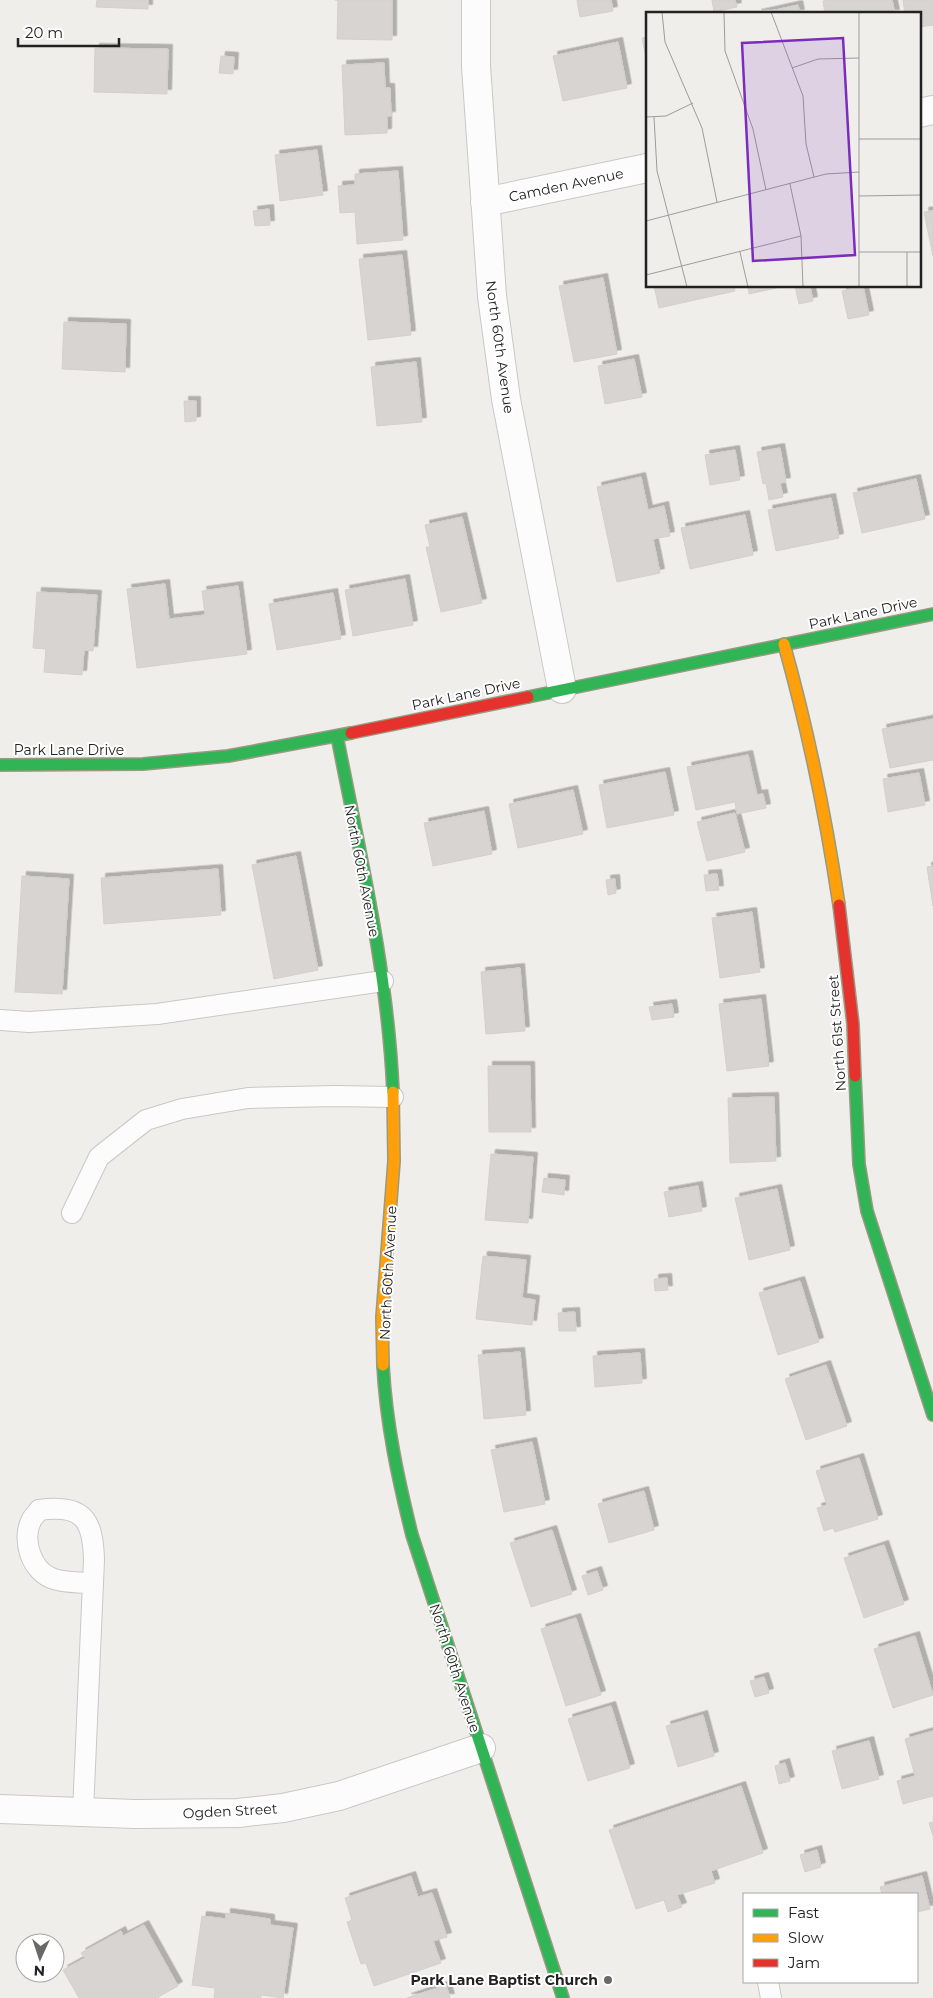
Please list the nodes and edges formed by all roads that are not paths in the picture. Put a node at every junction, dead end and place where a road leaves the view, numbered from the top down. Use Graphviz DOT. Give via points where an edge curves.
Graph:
graph roads {
  1 [pos="476,0"];
  2 [pos="933,110"];
  3 [pos="920,113"];
  4 [pos="646,168"];
  5 [pos="485,202"];
  6 [pos="933,614"];
  7 [pos="784,644"];
  8 [pos="562,689"];
  9 [pos="337,736"];
  10 [pos="0,765"];
  11 [pos="383,980"];
  12 [pos="0,1020"];
  13 [pos="393,1097"];
  14 [pos="72,1213"];
  15 [pos="933,1415"];
  16 [pos="93,1584"];
  17 [pos="481,1748"];
  18 [pos="0,1809"];
  19 [pos="82,1812"];
  20 [pos="768,1983"];
  21 [pos="563,1998"];
  22 [pos="771,1998"];
  1 -- 5 [label="street, North 60th Avenue" via="476,66"];
  2 -- 3 [label="street"];
  4 -- 5 [label="street, Camden Avenue"];
  5 -- 8 [label="street, North 60th Avenue" via="492,296 506,400"];
  6 -- 7 [label="street, Park Lane Drive"];
  7 -- 8 [label="street, Park Lane Drive"];
  7 -- 15 [label="street, North 61st Street" via="817,780 839,903 853,1024 859,1164 867,1211"];
  8 -- 9 [label="street, Park Lane Drive"];
  9 -- 10 [label="street, Park Lane Drive" via="228,756 142,764"];
  9 -- 11 [label="street, North 60th Avenue"];
  11 -- 12 [label="lane" via="157,1014 29,1022"];
  11 -- 13 [label="street, North 60th Avenue"];
  13 -- 14 [label="lane" via="248,1098 182,1109 146,1120 99,1157"];
  13 -- 17 [label="street, North 60th Avenue" via="392,1194 382,1323 388,1422 412,1535"];
  16 -- 19 [label="lane"];
  17 -- 19 [label="street, Ogden Street" via="339,1796 284,1808 238,1813"];
  17 -- 21 [label="street, North 60th Avenue"];
  18 -- 19 [label="street, Ogden Street"];
  20 -- 22 [label="lane"];
}
